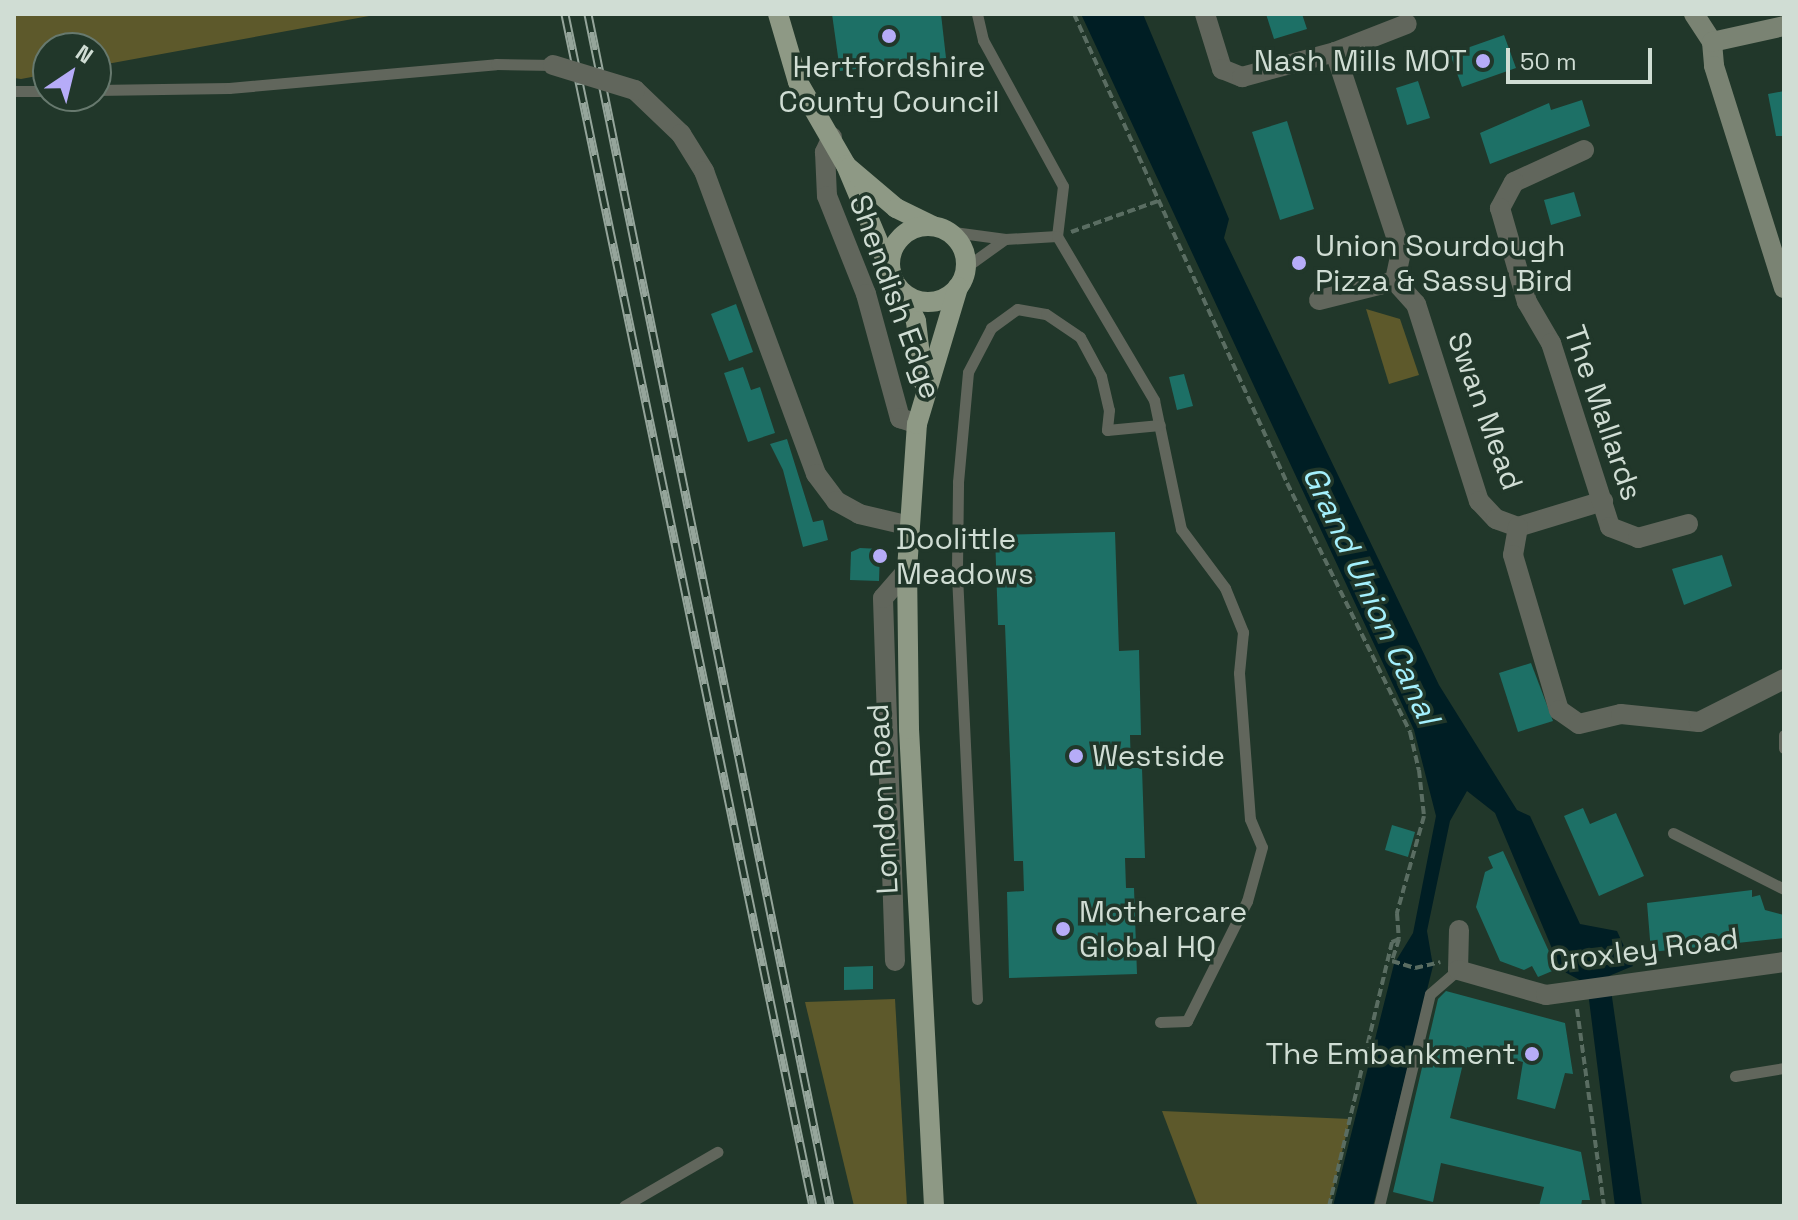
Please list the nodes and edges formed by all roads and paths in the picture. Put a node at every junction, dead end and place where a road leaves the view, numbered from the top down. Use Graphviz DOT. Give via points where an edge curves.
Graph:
graph roads {
  1 [pos="778,14"];
  2 [pos="977,14"];
  3 [pos="1074,14"];
  4 [pos="1205,14"];
  5 [pos="1694,14"];
  6 [pos="1407,24"];
  7 [pos="1784,26"];
  8 [pos="1712,42"];
  9 [pos="1335,52"];
  10 [pos="553,65"];
  11 [pos="112,90"];
  12 [pos="832,137"];
  13 [pos="1584,150"];
  14 [pos="846,165"];
  15 [pos="1158,201"];
  16 [pos="940,229"];
  17 [pos="1057,236"];
  18 [pos="1005,239"];
  19 [pos="966,267"];
  20 [pos="891,272"];
  21 [pos="1395,281"];
  22 [pos="958,287"];
  23 [pos="1784,288"];
  24 [pos="902,292"];
  25 [pos="1319,300"];
  26 [pos="924,389"];
  27 [pos="917,424"];
  28 [pos="1160,425"];
  29 [pos="1603,501"];
  30 [pos="1688,524"];
  31 [pos="910,526"];
  32 [pos="1518,527"];
  33 [pos="907,570"];
  34 [pos="1784,679"];
  35 [pos="1784,735"];
  36 [pos="1784,748"];
  37 [pos="1673,833"];
  38 [pos="1784,889"];
  39 [pos="1459,930"];
  40 [pos="1399,939"];
  41 [pos="895,961"];
  42 [pos="1784,962"];
  43 [pos="1452,965"];
  44 [pos="1577,991"];
  45 [pos="977,999"];
  46 [pos="1160,1022"];
  47 [pos="1784,1068"];
  48 [pos="1735,1076"];
  49 [pos="717,1152"];
  50 [pos="624,1206"];
  51 [pos="934,1206"];
  52 [pos="1329,1206"];
  53 [pos="1379,1206"];
  54 [pos="1604,1206"];
  1 -- 12 [label="main road" via="798,82"];
  2 -- 17 [label="lane" via="983,40 1063,186"];
  3 -- 15 [label="path"];
  4 -- 9 [label="street" via="1222,69 1242,77"];
  5 -- 8 [label="street"];
  6 -- 9 [label="street"];
  7 -- 8 [label="street"];
  8 -- 23 [label="street"];
  9 -- 21 [label="street" via="1401,252"];
  10 -- 11 [label="lane" via="496,64 229,88"];
  10 -- 31 [label="street, bridge" via="635,90 681,134 704,171 816,474 836,501 859,514"];
  12 -- 14 [label="main road"];
  12 -- 27 [label="street, Shendish Edge" via="825,152 827,196 866,294 900,418"];
  13 -- 29 [label="street, The Mallards" via="1514,182 1500,208 1527,302 1551,343"];
  14 -- 16 [label="main road" via="896,208"];
  14 -- 20 [label="main road"];
  15 -- 17 [label="path"];
  15 -- 40 [label="path" via="1287,483 1410,732 1424,816 1397,913"];
  16 -- 18 [label="lane"];
  16 -- 19 [label="main road" via="958,240"];
  16 -- 20 [label="main road" via="903,236 892,251"];
  17 -- 18 [label="lane"];
  17 -- 28 [label="lane" via="1154,400"];
  18 -- 19 [label="lane"];
  19 -- 22 [label="main road"];
  20 -- 24 [label="main road"];
  21 -- 25 [label="street"];
  21 -- 32 [label="street, Swan Mead" via="1416,304 1479,501 1496,519"];
  22 -- 24 [label="main road" via="929,302"];
  22 -- 26 [label="main road, London Road"];
  24 -- 26 [label="main road, London Road" via="916,321"];
  26 -- 27 [label="main road, London Road"];
  27 -- 31 [label="main road, London Road"];
  28 -- 45 [label="lane" via="1107,430 1109,410 1101,376 1080,337 1046,314 1017,309 991,328 968,372 957,568"];
  28 -- 46 [label="lane" via="1181,529 1225,588 1243,632 1239,673 1250,819 1262,847 1247,901 1187,1021"];
  29 -- 30 [label="street, The Mallards" via="1610,527 1638,538"];
  29 -- 32 [label="street"];
  31 -- 33 [label="main road, London Road"];
  32 -- 34 [label="street" via="1513,555 1559,710 1579,724 1621,714 1699,722"];
  33 -- 41 [label="street" via="883,598"];
  33 -- 51 [label="main road, London Road" via="909,729"];
  35 -- 36 [label="lane"];
  37 -- 38 [label="lane"];
  39 -- 43 [label="street"];
  40 -- 43 [label="path" via="1392,961 1415,968"];
  40 -- 52 [label="path" via="1392,942"];
  42 -- 44 [label="street, Croxley Road"];
  43 -- 44 [label="street, Croxley Road" via="1546,995"];
  43 -- 53 [label="lane" via="1430,994"];
  44 -- 54 [label="path"];
  47 -- 48 [label="lane"];
  49 -- 50 [label="lane"];
}
